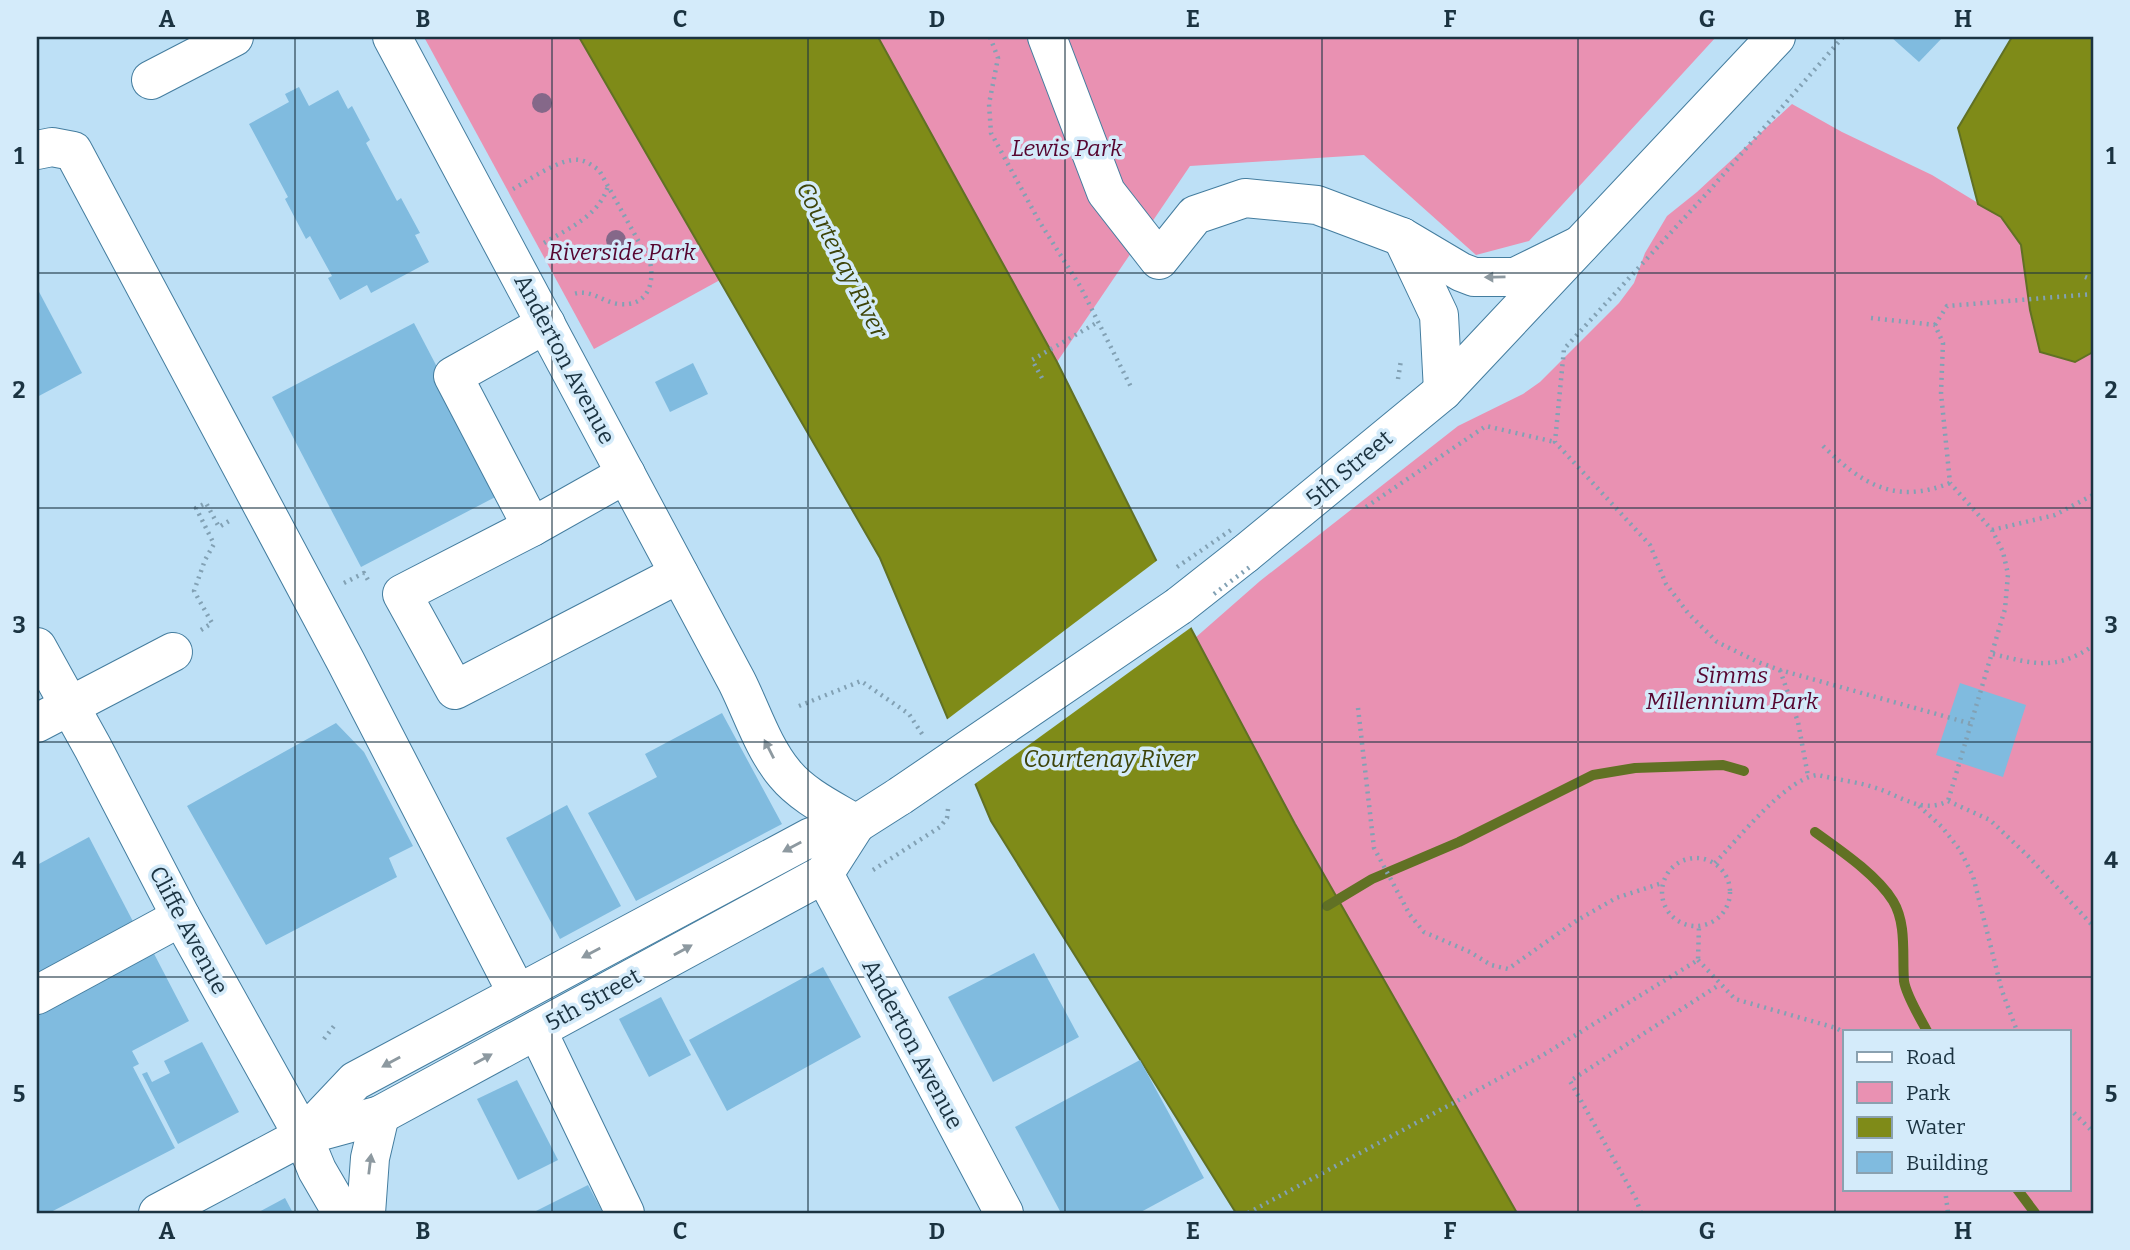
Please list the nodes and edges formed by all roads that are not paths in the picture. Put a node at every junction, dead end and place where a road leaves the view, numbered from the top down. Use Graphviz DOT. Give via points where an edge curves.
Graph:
graph roads {
  1 [pos="234,37"];
  2 [pos="392,37"];
  3 [pos="1047,37"];
  4 [pos="1776,37"];
  5 [pos="151,80"];
  6 [pos="37,150"];
  7 [pos="1402,237"];
  8 [pos="1581,245"];
  9 [pos="542,317"];
  10 [pos="1443,391"];
  11 [pos="626,474"];
  12 [pos="532,527"];
  13 [pos="679,574"];
  14 [pos="37,647"];
  15 [pos="173,652"];
  16 [pos="53,714"];
  17 [pos="856,824"];
  18 [pos="824,874"];
  19 [pos="181,917"];
  20 [pos="517,993"];
  21 [pos="37,995"];
  22 [pos="537,1030"];
  23 [pos="380,1115"];
  24 [pos="303,1136"];
  25 [pos="158,1213"];
  26 [pos="342,1213"];
  27 [pos="366,1213"];
  28 [pos="625,1213"];
  29 [pos="1004,1213"];
  1 -- 5 [label="main road"];
  2 -- 9 [label="main road, Anderton Avenue"];
  3 -- 7 [label="main road" via="1106,192 1159,260 1195,215 1245,198 1317,205"];
  4 -- 8 [label="main road, 5th Street"];
  6 -- 20 [label="main road" via="73,151"];
  8 -- 7 [label="main road, one-way" via="1515,277 1474,277"];
  7 -- 10 [label="main road" via="1439,315"];
  8 -- 10 [label="main road, 5th Street"];
  9 -- 11 [label="main road, Anderton Avenue"];
  9 -- 12 [label="main road" via="453,376"];
  10 -- 17 [label="main road, 5th Street, bridge" via="1250,563"];
  11 -- 12 [label="main road"];
  11 -- 13 [label="main road, Anderton Avenue"];
  12 -- 13 [label="main road" via="402,594 454,690"];
  17 -- 13 [label="main road, Anderton Avenue, one-way" via="786,776"];
  14 -- 16 [label="main road, Cliffe Avenue"];
  15 -- 16 [label="main road"];
  16 -- 19 [label="main road, Cliffe Avenue"];
  17 -- 18 [label="main road, 5th Street"];
  17 -- 20 [label="main road, 5th Street, one-way" via="811,837"];
  22 -- 18 [label="main road, 5th Street, one-way"];
  18 -- 29 [label="main road, Anderton Avenue"];
  19 -- 21 [label="main road"];
  19 -- 24 [label="main road, Cliffe Avenue"];
  20 -- 24 [label="main road, 5th Street, one-way" via="355,1081"];
  23 -- 22 [label="main road, 5th Street, one-way"];
  22 -- 28 [label="main road"];
  23 -- 24 [label="main road, 5th Street"];
  27 -- 23 [label="main road, one-way" via="370,1158"];
  24 -- 25 [label="main road, 5th Street"];
  24 -- 26 [label="main road, Cliffe Avenue"];
}
